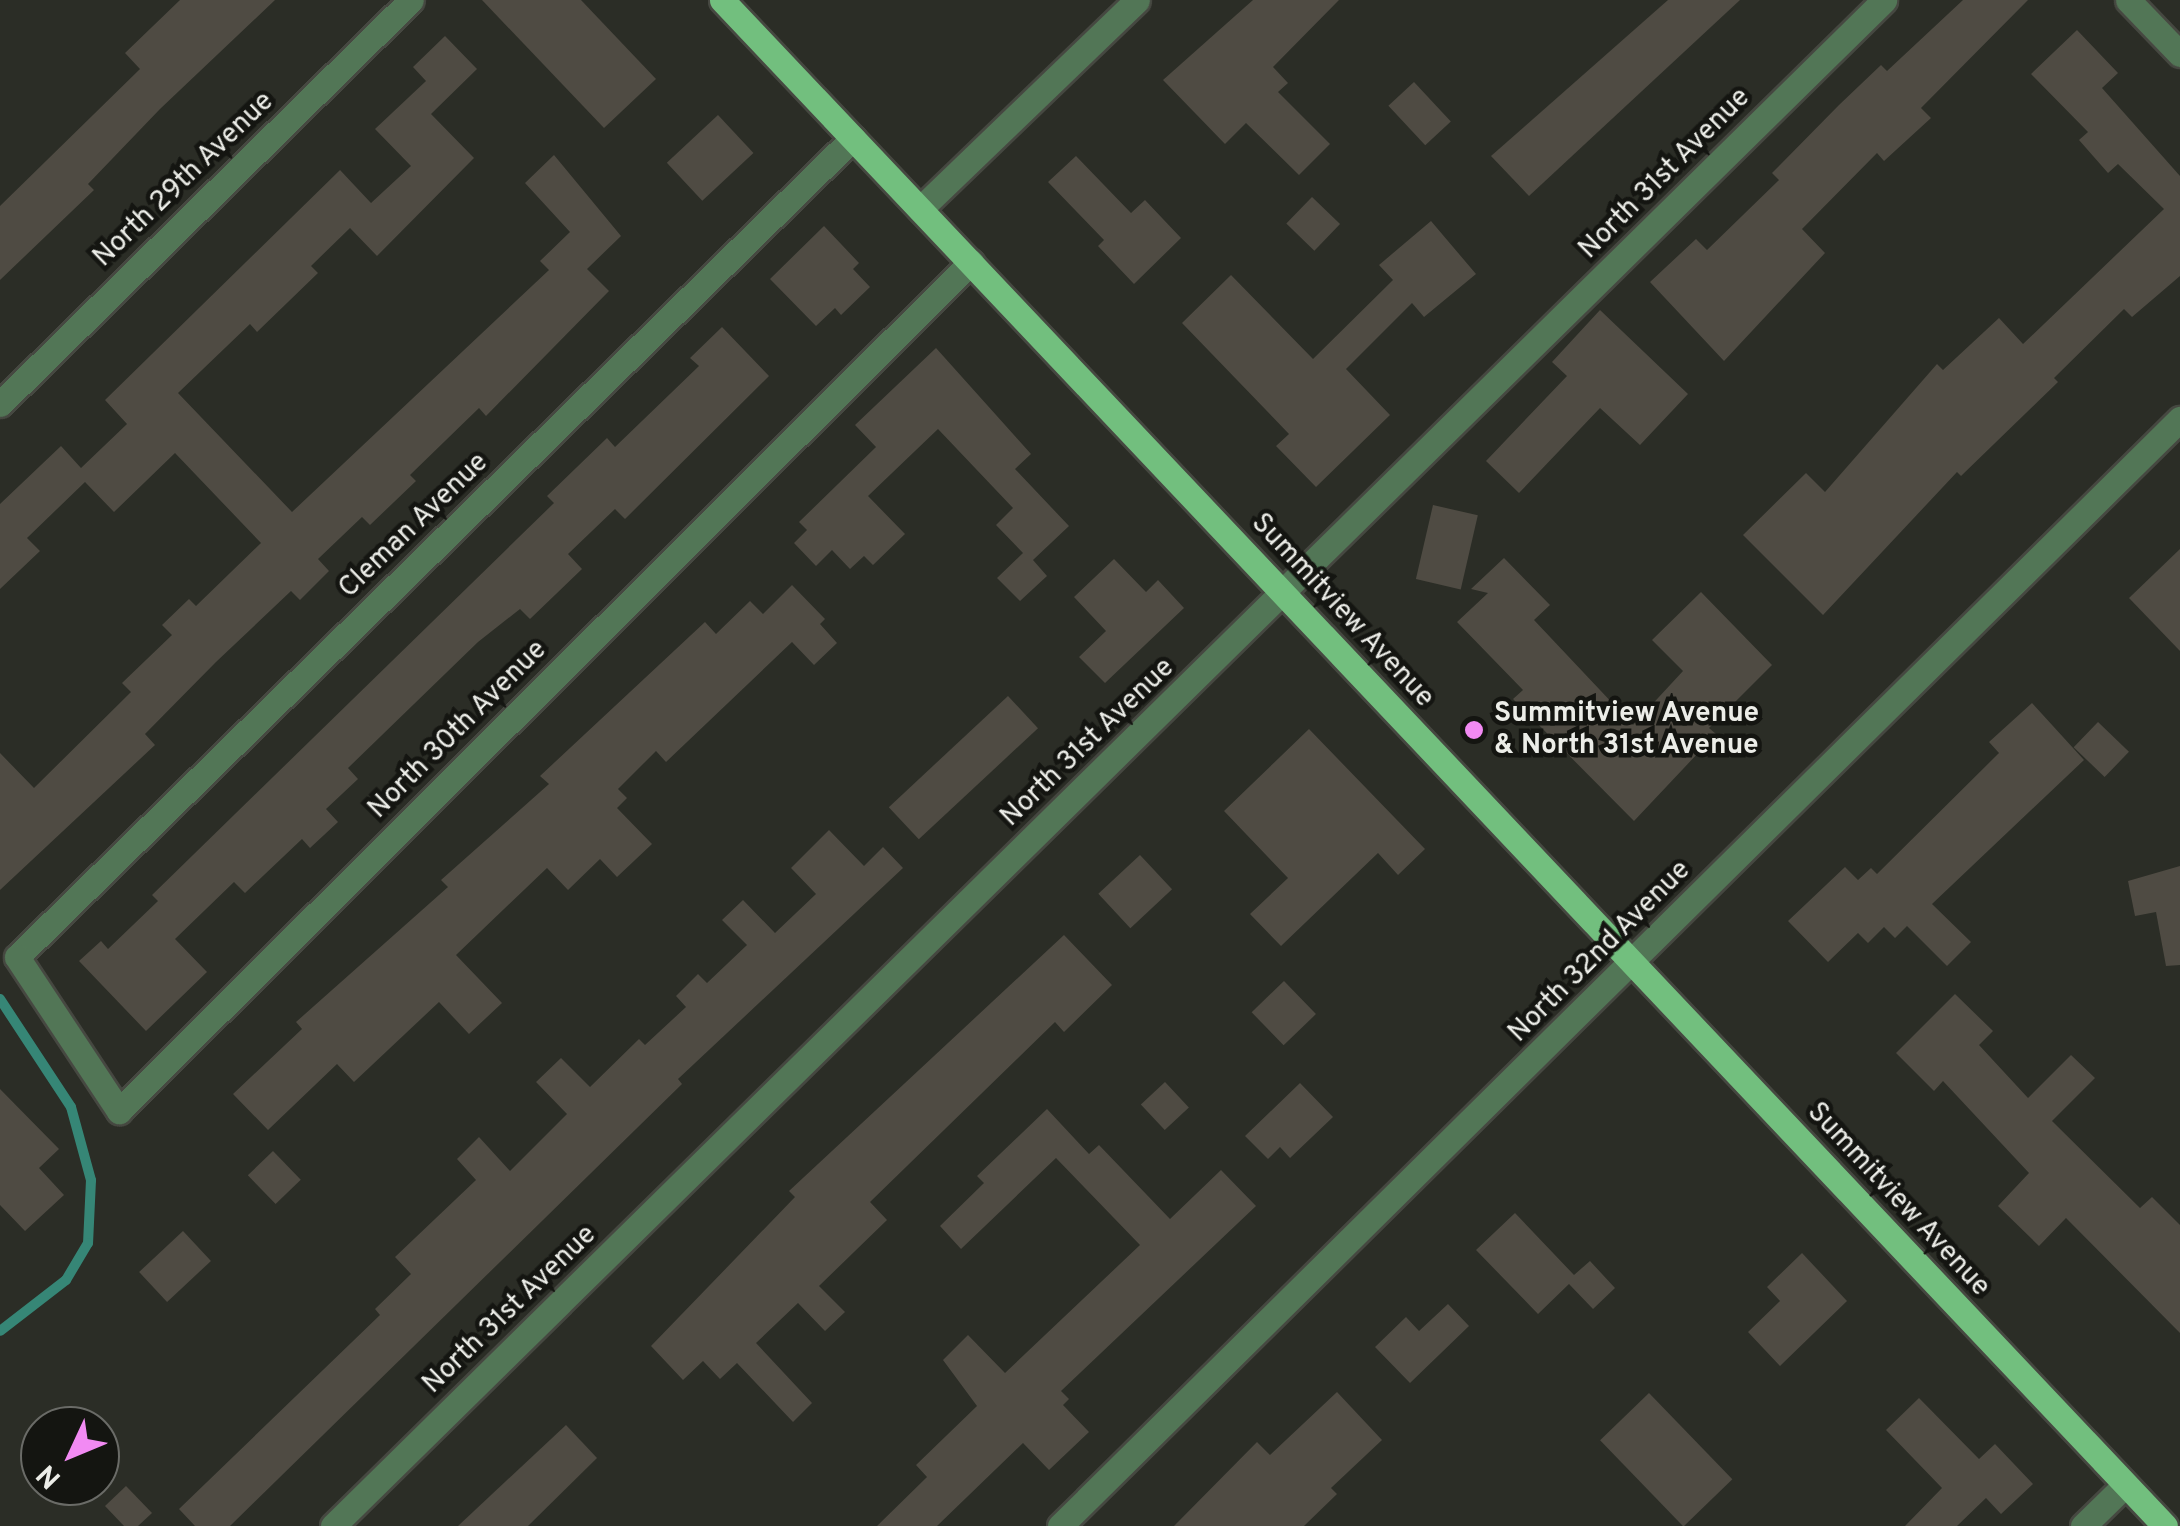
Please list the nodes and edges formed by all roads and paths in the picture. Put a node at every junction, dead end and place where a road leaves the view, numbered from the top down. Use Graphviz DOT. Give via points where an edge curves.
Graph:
graph roads {
  1 [pos="411,0"];
  2 [pos="722,0"];
  3 [pos="1137,0"];
  4 [pos="1884,0"];
  5 [pos="2128,0"];
  6 [pos="2180,54"];
  7 [pos="853,138"];
  8 [pos="920,209"];
  9 [pos="971,262"];
  10 [pos="0,404"];
  11 [pos="2180,418"];
  12 [pos="1283,593"];
  13 [pos="18,957"];
  14 [pos="1633,962"];
  15 [pos="2125,1485"];
  16 [pos="332,1526"];
  17 [pos="1060,1526"];
  18 [pos="2083,1526"];
  19 [pos="2165,1526"];
  1 -- 10 [label="street, North 29th Avenue"];
  2 -- 7 [label="main road, Summitview Avenue"];
  3 -- 8 [label="street"];
  4 -- 12 [label="street, North 31st Avenue"];
  5 -- 6 [label="street"];
  7 -- 8 [label="main road, Summitview Avenue"];
  7 -- 13 [label="street, Cleman Avenue"];
  8 -- 9 [label="main road, Summitview Avenue"];
  9 -- 12 [label="main road, Summitview Avenue"];
  9 -- 13 [label="street, North 30th Avenue" via="119,1111"];
  11 -- 14 [label="street, North 32nd Avenue"];
  12 -- 14 [label="main road, Summitview Avenue"];
  12 -- 16 [label="street, North 31st Avenue"];
  14 -- 15 [label="main road, Summitview Avenue"];
  14 -- 17 [label="street, North 32nd Avenue"];
  15 -- 18 [label="street"];
  15 -- 19 [label="main road, Summitview Avenue"];
}
